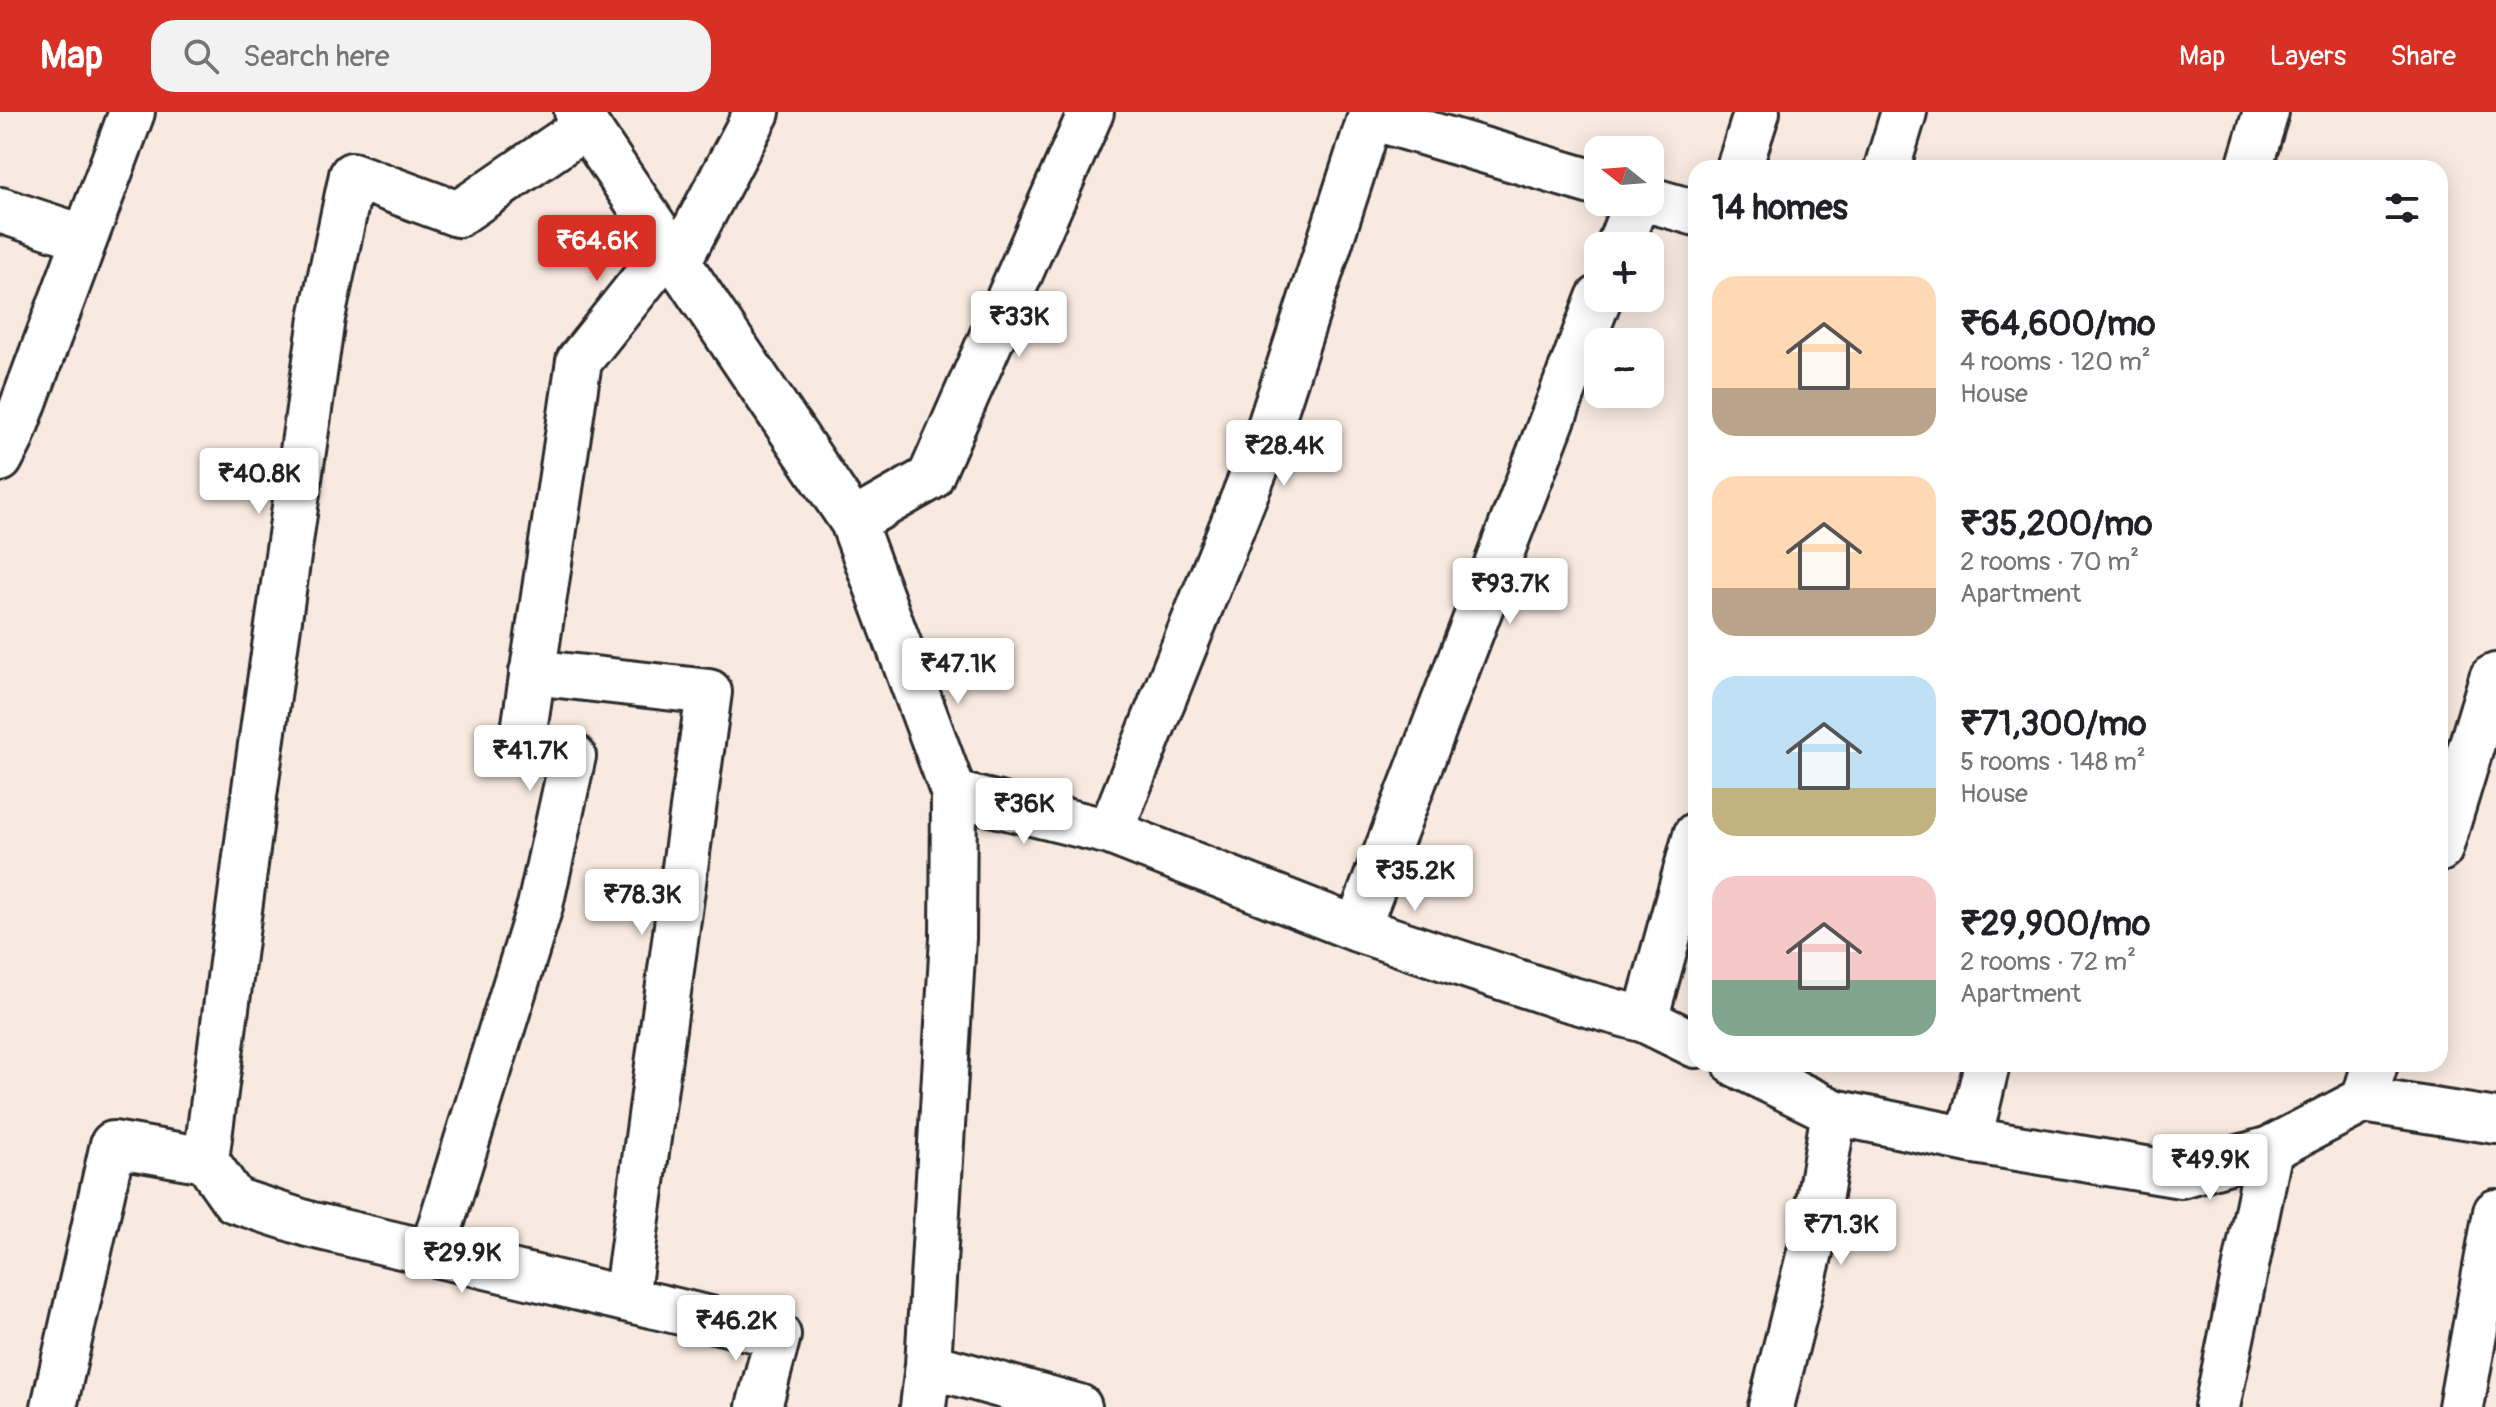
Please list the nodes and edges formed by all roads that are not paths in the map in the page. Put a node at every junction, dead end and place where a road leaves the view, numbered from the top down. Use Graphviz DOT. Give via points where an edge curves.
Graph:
graph roads {
  1 [pos="132,112"];
  2 [pos="757,112"];
  3 [pos="1091,112"];
  4 [pos="1757,112"];
  5 [pos="1904,112"];
  6 [pos="2266,112"];
  7 [pos="1371,114"];
  8 [pos="582,119"];
  9 [pos="1742,160"];
  10 [pos="1889,160"];
  11 [pos="2251,160"];
  12 [pos="1584,180"];
  13 [pos="1664,204"];
  14 [pos="0,210"];
  15 [pos="1688,211"];
  16 [pos="85,238"];
  17 [pos="674,255"];
  18 [pos="1594,312"];
  19 [pos="0,459"];
  20 [pos="853,522"];
  21 [pos="532,672"];
  22 [pos="2496,676"];
  23 [pos="954,794"];
  24 [pos="2448,823"];
  25 [pos="1110,832"];
  26 [pos="1688,864"];
  27 [pos="1357,929"];
  28 [pos="1645,1020"];
  29 [pos="1688,1041"];
  30 [pos="1752,1072"];
  31 [pos="1985,1072"];
  32 [pos="2370,1082"];
  33 [pos="1834,1112"];
  34 [pos="2496,1121"];
  35 [pos="1969,1140"];
  36 [pos="2270,1149"];
  37 [pos="206,1160"];
  38 [pos="2496,1212"];
  39 [pos="432,1253"];
  40 [pos="626,1299"];
  41 [pos="926,1386"];
  42 [pos="54,1407"];
  43 [pos="759,1407"];
  44 [pos="1079,1407"];
  45 [pos="1771,1407"];
  46 [pos="2217,1407"];
  47 [pos="2461,1407"];
  1 -- 16 [label="street"];
  2 -- 17 [label="street"];
  3 -- 20 [label="street" via="930,478"];
  4 -- 9 [label="street"];
  5 -- 10 [label="street"];
  6 -- 11 [label="street"];
  7 -- 12 [label="street"];
  7 -- 25 [label="street" via="1260,457"];
  8 -- 17 [label="street"];
  8 -- 37 [label="street" via="458,214 352,175 322,318"];
  13 -- 15 [label="street"];
  14 -- 16 [label="street"];
  16 -- 19 [label="street"];
  17 -- 20 [label="street"];
  17 -- 21 [label="street" via="579,361"];
  18 -- 27 [label="street"];
  20 -- 23 [label="street"];
  21 -- 39 [label="street" via="522,744 573,756 540,906"];
  21 -- 40 [label="street" via="709,692"];
  22 -- 24 [label="street"];
  23 -- 25 [label="street"];
  23 -- 41 [label="street" via="953,938"];
  25 -- 27 [label="street"];
  26 -- 28 [label="street"];
  27 -- 28 [label="street"];
  28 -- 29 [label="street"];
  30 -- 33 [label="street"];
  31 -- 35 [label="street"];
  32 -- 34 [label="street"];
  32 -- 36 [label="street"];
  33 -- 35 [label="street"];
  33 -- 45 [label="street" via="1811,1248"];
  35 -- 36 [label="street" via="2181,1175"];
  36 -- 46 [label="street"];
  37 -- 39 [label="street" via="234,1200 308,1224"];
  37 -- 42 [label="street" via="113,1144"];
  38 -- 47 [label="street"];
  39 -- 40 [label="street"];
  40 -- 43 [label="street" via="778,1335"];
  41 -- 44 [label="street"];
}
